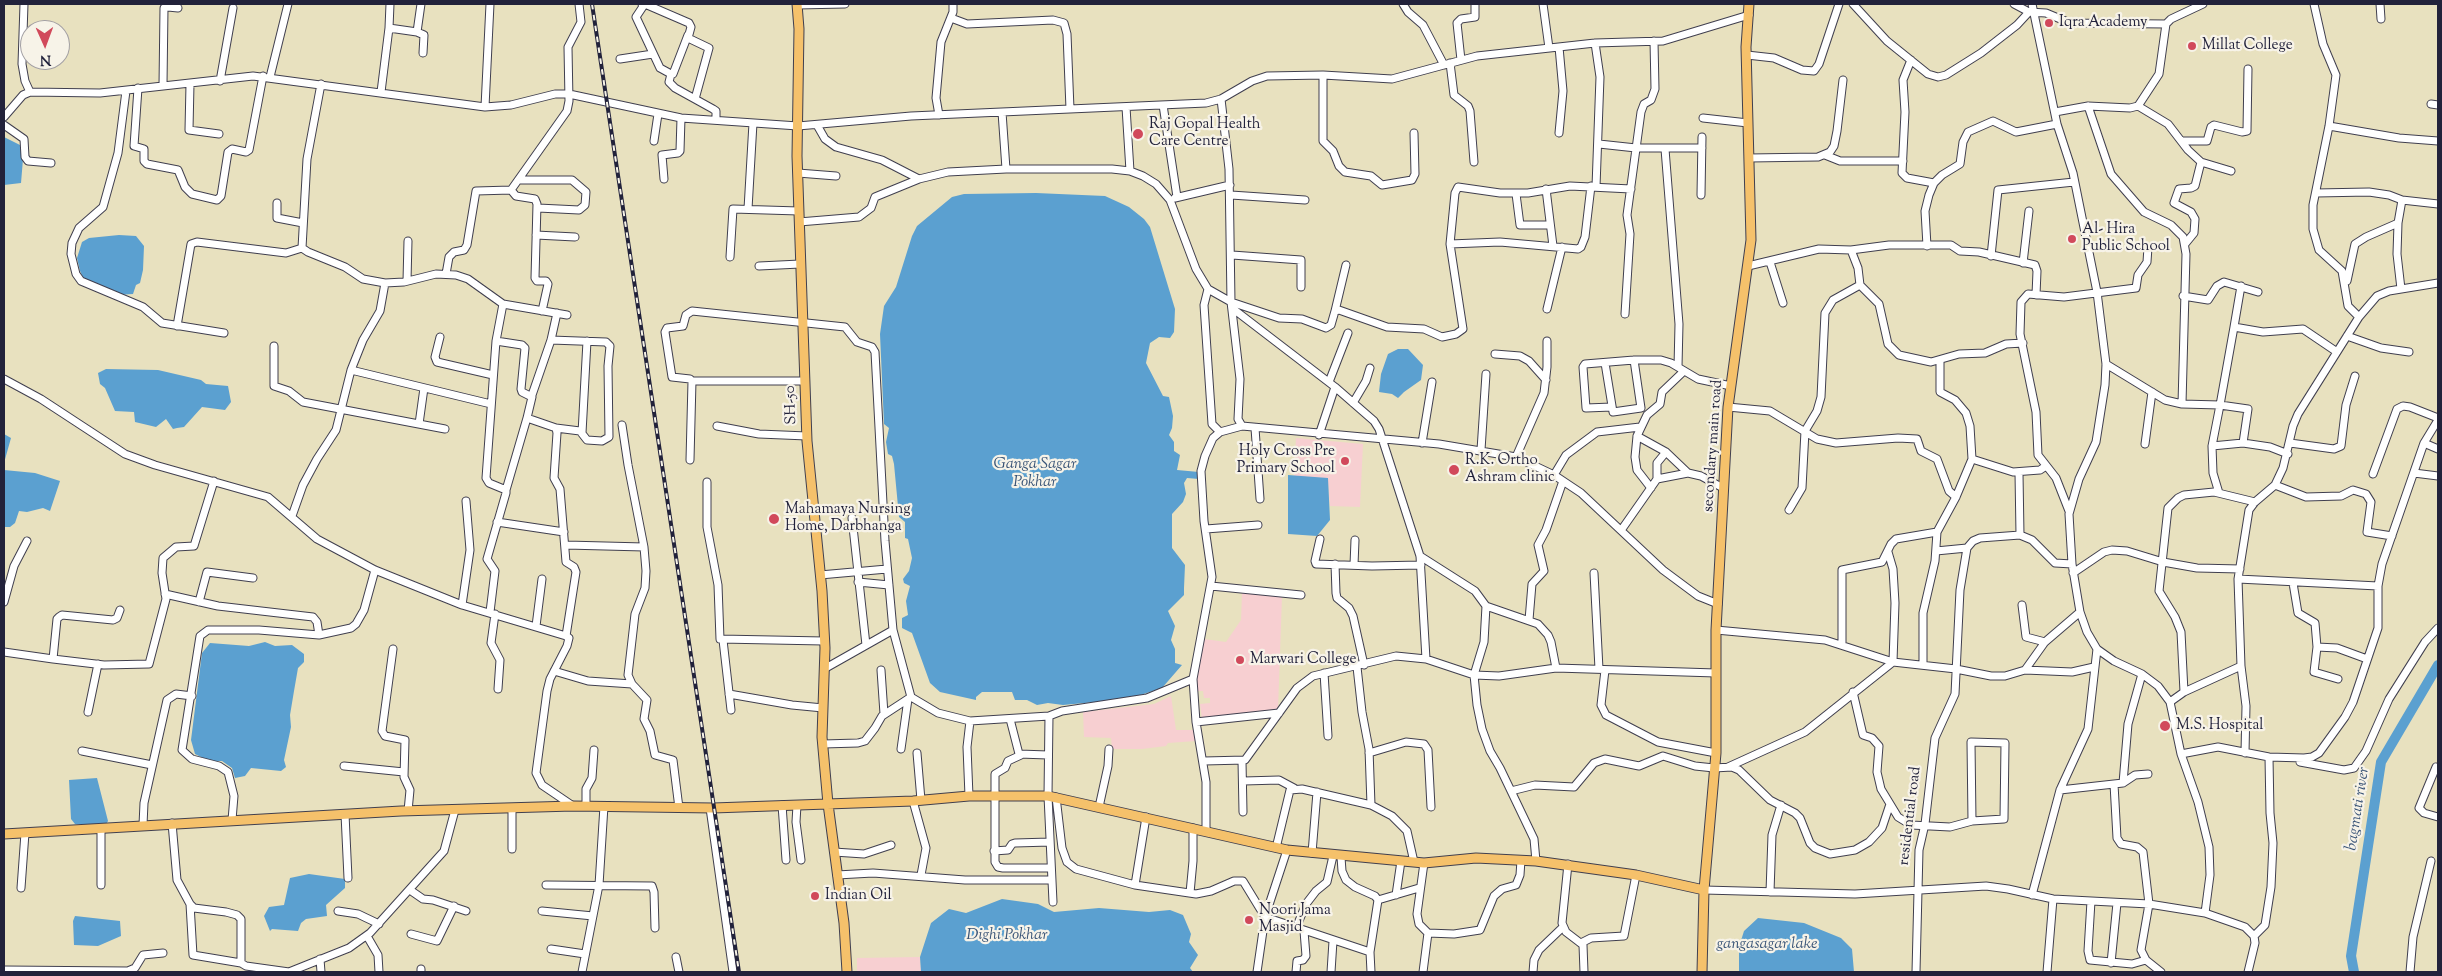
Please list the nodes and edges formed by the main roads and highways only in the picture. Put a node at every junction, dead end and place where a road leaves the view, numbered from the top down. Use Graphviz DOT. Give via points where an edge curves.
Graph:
graph roads {
  1 [pos="1749,4"];
  2 [pos="797,5"];
  3 [pos="828,804"];
  4 [pos="4,834"];
  5 [pos="1704,890"];
  6 [pos="847,972"];
  7 [pos="1702,972"];
  1 -- 5 [label="main road, secondary main road" via="1751,240 1728,407 1716,630 1716,753"];
  2 -- 3 [label="main road, SH-50" via="802,321 807,436 824,640 823,744"];
  3 -- 4 [label="main road" via="408,811"];
  3 -- 5 [label="main road" via="969,796 1052,797 1287,850 1419,862 1476,858 1568,864"];
  3 -- 6 [label="main road, SH-50" via="844,923"];
  5 -- 7 [label="main road, secondary main road"];
}
